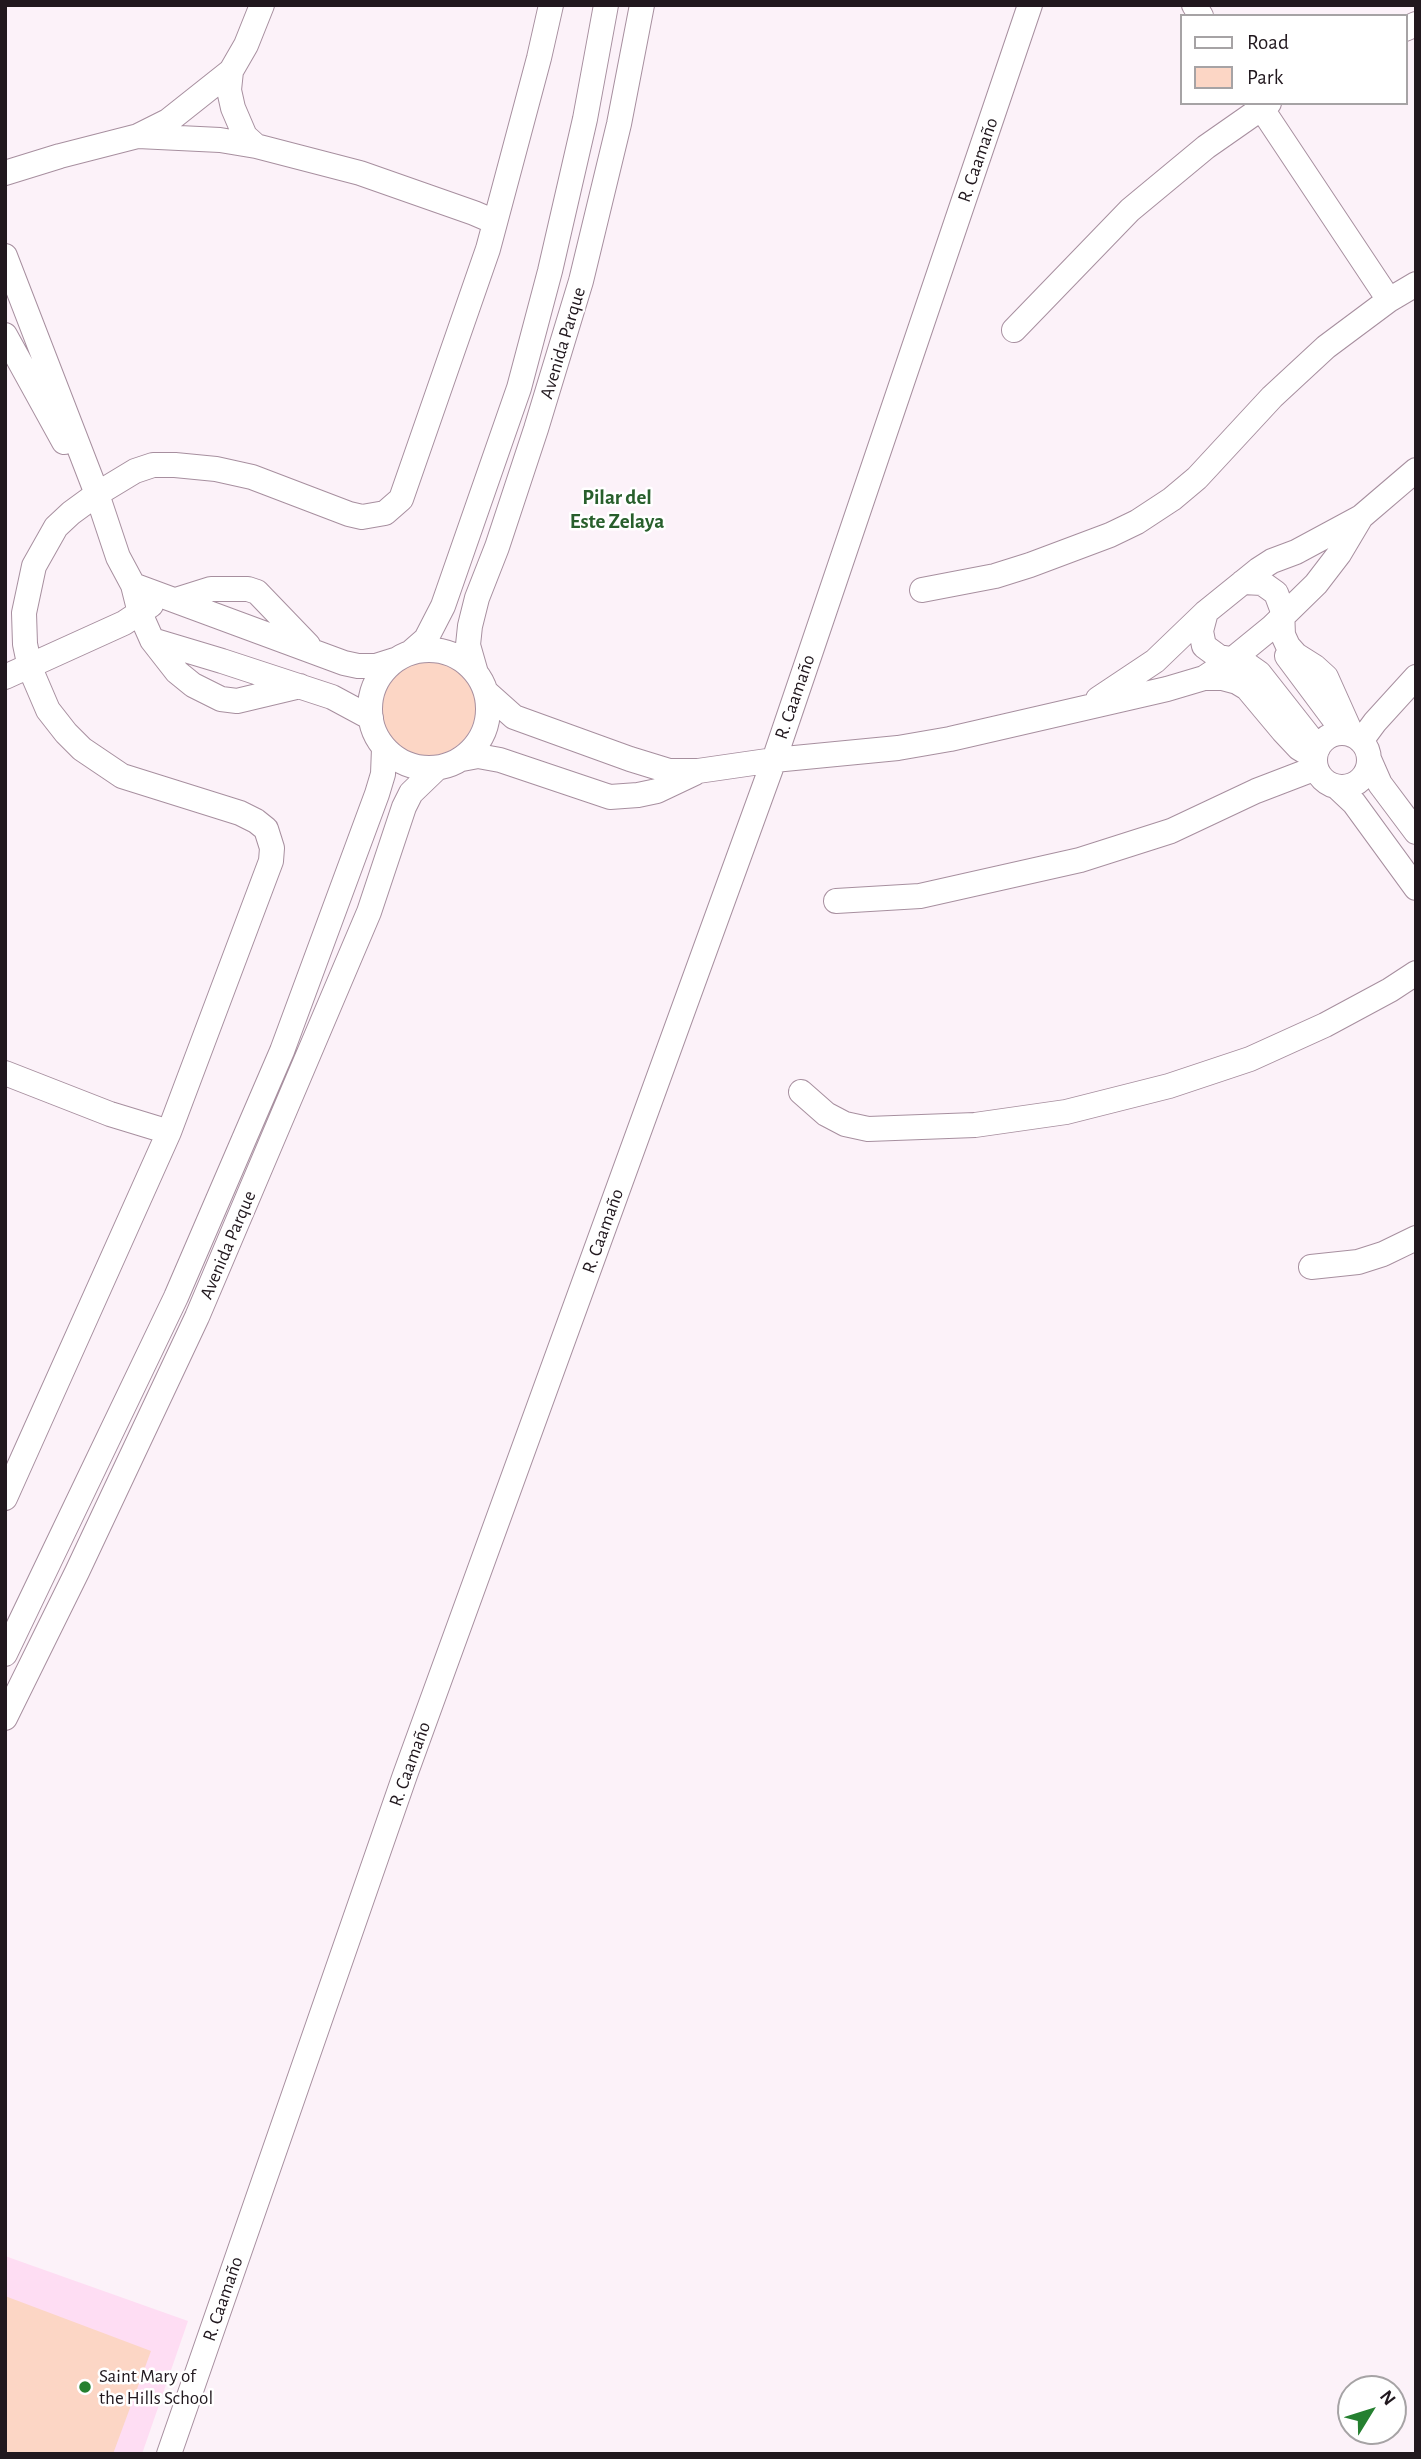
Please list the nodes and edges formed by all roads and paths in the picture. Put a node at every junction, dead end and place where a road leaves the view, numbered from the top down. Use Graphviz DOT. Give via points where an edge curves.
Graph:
graph roads {
  1 [pos="262,5"];
  2 [pos="551,5"];
  3 [pos="606,5"];
  4 [pos="642,5"];
  5 [pos="1030,5"];
  6 [pos="231,71"];
  7 [pos="1263,105"];
  8 [pos="138,136"];
  9 [pos="256,146"];
  10 [pos="5,173"];
  11 [pos="495,222"];
  12 [pos="5,256"];
  13 [pos="1416,284"];
  14 [pos="1388,300"];
  15 [pos="1014,330"];
  16 [pos="5,335"];
  17 [pos="1416,470"];
  18 [pos="97,494"];
  19 [pos="1361,517"];
  20 [pos="1243,582"];
  21 [pos="133,585"];
  22 [pos="922,590"];
  23 [pos="169,598"];
  24 [pos="1206,612"];
  25 [pos="140,613"];
  26 [pos="1277,623"];
  27 [pos="273,636"];
  28 [pos="152,640"];
  29 [pos="313,651"];
  30 [pos="403,656"];
  31 [pos="1234,658"];
  32 [pos="344,663"];
  33 [pos="1292,664"];
  34 [pos="30,668"];
  35 [pos="260,673"];
  36 [pos="1416,677"];
  37 [pos="1204,678"];
  38 [pos="5,680"];
  39 [pos="481,683"];
  40 [pos="1268,683"];
  41 [pos="300,686"];
  42 [pos="332,697"];
  43 [pos="1084,708"];
  44 [pos="370,718"];
  45 [pos="581,742"];
  46 [pos="1357,742"];
  47 [pos="384,748"];
  48 [pos="1316,758"];
  49 [pos="462,759"];
  50 [pos="774,760"];
  51 [pos="437,768"];
  52 [pos="698,771"];
  53 [pos="562,781"];
  54 [pos="1337,787"];
  55 [pos="1416,832"];
  56 [pos="1416,888"];
  57 [pos="836,901"];
  58 [pos="1416,973"];
  59 [pos="5,1073"];
  60 [pos="801,1092"];
  61 [pos="169,1132"];
  62 [pos="1416,1238"];
  63 [pos="1311,1266"];
  64 [pos="5,1498"];
  65 [pos="5,1654"];
  66 [pos="5,1718"];
  67 [pos="169,2454"];
  1 -- 6 [label="street"];
  2 -- 11 [label="street"];
  3 -- 30 [label="street, Avenida Parque" via="582,131 519,388 443,606 426,639"];
  4 -- 39 [label="street, Avenida Parque" via="581,281 475,607 468,645"];
  5 -- 50 [label="street, R. Caamaño"];
  6 -- 8 [label="street" via="168,121"];
  6 -- 9 [label="street" via="233,108"];
  7 -- 14 [label="street"];
  7 -- 15 [label="street" via="1130,210"];
  8 -- 9 [label="street"];
  8 -- 10 [label="street"];
  9 -- 11 [label="street" via="360,173"];
  11 -- 18 [label="street" via="407,486 401,499 385,513 349,514 252,477 175,465 135,471"];
  12 -- 18 [label="street"];
  13 -- 14 [label="street"];
  14 -- 22 [label="street" via="1295,374 1197,478 1137,522 1030,565"];
  16 -- 18 [label="street"];
  17 -- 19 [label="street"];
  18 -- 21 [label="street"];
  18 -- 34 [label="street" via="57,527 34,566 24,613"];
  19 -- 20 [label="street" via="1272,561"];
  19 -- 26 [label="street" via="1316,584"];
  20 -- 24 [label="street"];
  20 -- 26 [label="street" via="1262,583 1276,593 1282,609"];
  21 -- 23 [label="street"];
  21 -- 25 [label="street"];
  23 -- 25 [label="street"];
  23 -- 27 [label="street"];
  23 -- 29 [label="street" via="211,589 257,592"];
  24 -- 31 [label="street" via="1201,631 1204,646 1219,657"];
  24 -- 43 [label="street" via="1155,661"];
  25 -- 28 [label="street"];
  25 -- 34 [label="street"];
  26 -- 31 [label="street"];
  26 -- 33 [label="street" via="1278,644"];
  26 -- 46 [label="street" via="1296,655 1326,677"];
  27 -- 29 [label="street"];
  27 -- 35 [label="street"];
  28 -- 35 [label="street"];
  28 -- 41 [label="street" via="177,672 220,699 237,701"];
  29 -- 32 [label="street"];
  30 -- 32 [label="street" via="376,666"];
  30 -- 39 [label="street" via="428,650 446,652 463,660"];
  30 -- 44 [label="street" via="383,671 375,685"];
  31 -- 37 [label="street"];
  31 -- 40 [label="street" via="1251,666"];
  32 -- 42 [label="street"];
  33 -- 40 [label="street"];
  33 -- 46 [label="street"];
  34 -- 38 [label="street"];
  34 -- 61 [label="street" via="48,710 98,762 121,776 240,813 266,829 271,839 271,861"];
  35 -- 41 [label="street"];
  36 -- 46 [label="street"];
  37 -- 43 [label="street"];
  37 -- 48 [label="street" via="1222,678 1247,688 1299,748"];
  39 -- 45 [label="street" via="514,717"];
  39 -- 49 [label="street" via="489,711 485,729"];
  40 -- 48 [label="street"];
  41 -- 42 [label="street"];
  42 -- 44 [label="street"];
  43 -- 50 [label="street" via="898,748"];
  44 -- 47 [label="street"];
  45 -- 52 [label="street" via="669,771"];
  45 -- 53 [label="street" via="585,758 580,769"];
  46 -- 48 [label="street" via="1329,736"];
  46 -- 54 [label="street" via="1369,767 1360,781"];
  46 -- 55 [label="street" via="1380,784"];
  47 -- 51 [label="street" via="417,767"];
  47 -- 65 [label="street, Avenida Parque" via="377,793 282,1051 176,1297"];
  48 -- 54 [label="street" via="1323,780"];
  48 -- 57 [label="street" via="1171,831 1061,866 920,897"];
  49 -- 51 [label="street"];
  49 -- 53 [label="street" via="500,760"];
  50 -- 52 [label="street"];
  50 -- 67 [label="street, R. Caamaño" via="405,1775"];
  51 -- 66 [label="street, Avenida Parque" via="411,793 404,807 369,912 197,1317"];
  52 -- 53 [label="street" via="657,791 624,797 593,793"];
  54 -- 56 [label="street" via="1354,803"];
  58 -- 60 [label="street" via="1325,1025 1250,1059 1169,1086 1066,1112 975,1125 868,1129 825,1114"];
  59 -- 61 [label="street"];
  61 -- 64 [label="street"];
  62 -- 63 [label="street" via="1358,1262"];
}
